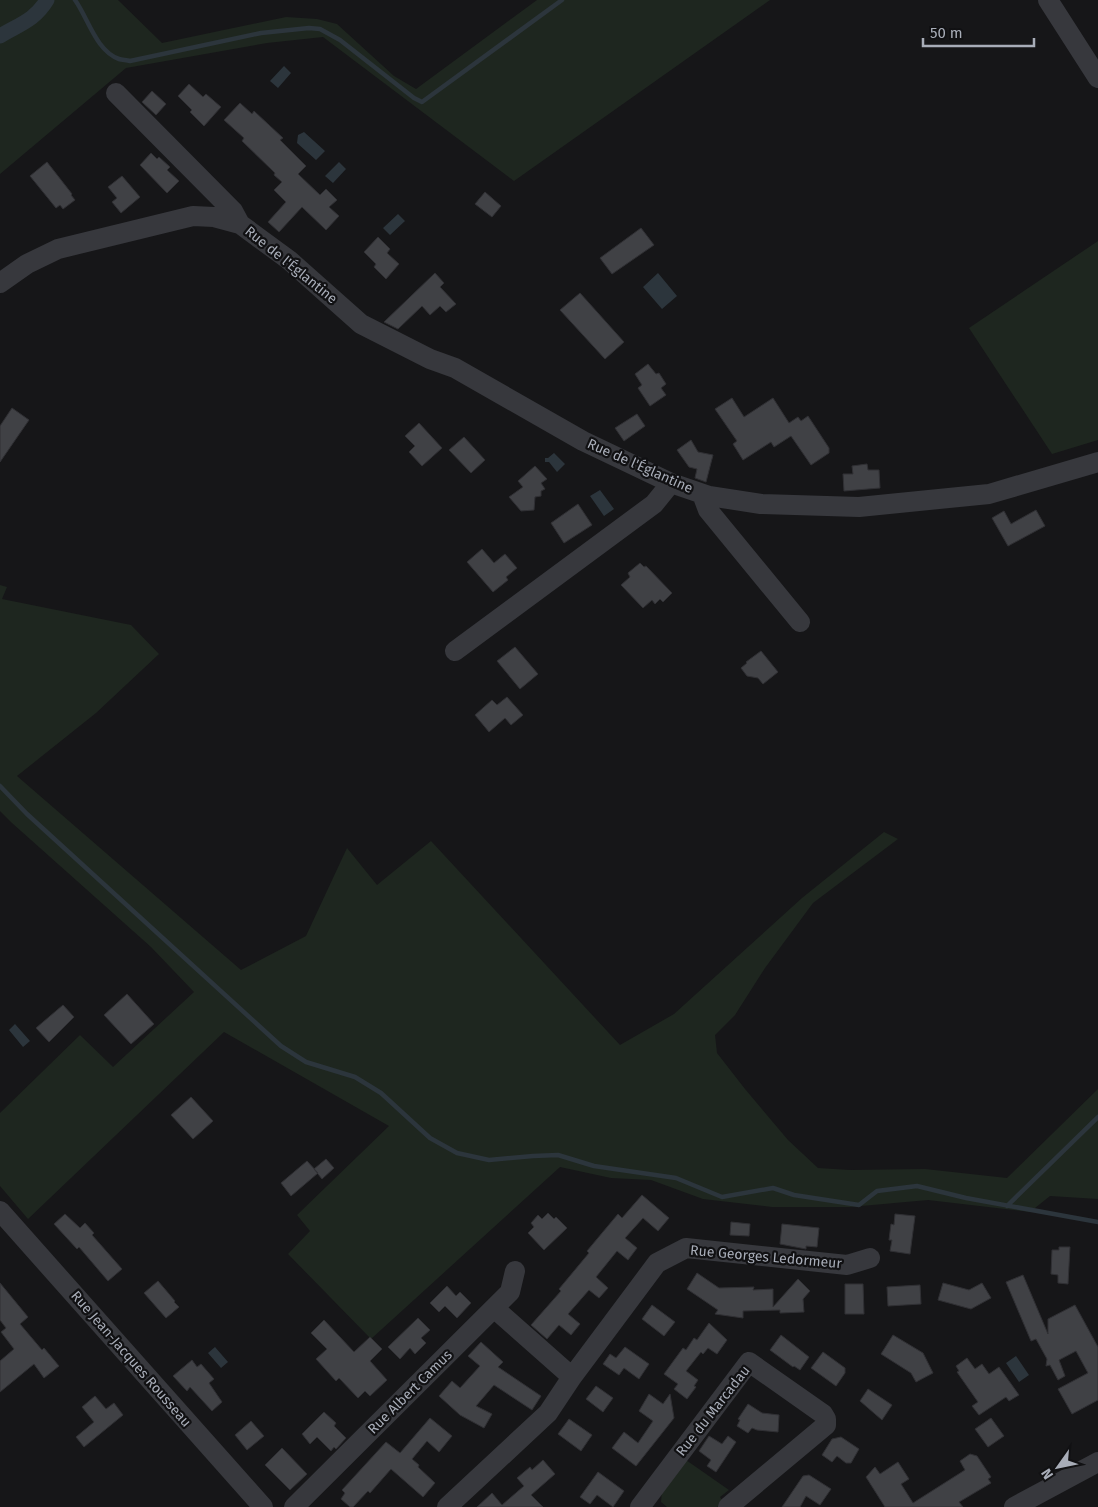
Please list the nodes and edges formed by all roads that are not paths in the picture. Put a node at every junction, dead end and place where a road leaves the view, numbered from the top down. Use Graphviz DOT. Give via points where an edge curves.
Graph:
graph roads {
  1 [pos="1048,0"];
  2 [pos="1098,78"];
  3 [pos="116,93"];
  4 [pos="240,224"];
  5 [pos="0,283"];
  6 [pos="1098,462"];
  7 [pos="671,483"];
  8 [pos="702,494"];
  9 [pos="800,622"];
  10 [pos="456,651"];
  11 [pos="0,1211"];
  12 [pos="870,1258"];
  13 [pos="515,1271"];
  14 [pos="494,1308"];
  15 [pos="572,1377"];
  16 [pos="1098,1462"];
  17 [pos="648,1504"];
  18 [pos="262,1507"];
  19 [pos="294,1507"];
  20 [pos="447,1507"];
  21 [pos="728,1507"];
  22 [pos="1014,1507"];
  1 -- 2 [label="street"];
  3 -- 4 [label="street, Rue de l'Églantine" via="233,211"];
  4 -- 5 [label="street, Rue de l'Églantine" via="193,216 125,232 58,249 27,264"];
  4 -- 7 [label="street, Rue de l'Églantine" via="289,260 361,324 455,368 583,441"];
  6 -- 8 [label="street, Rue de l'Églantine" via="989,494 859,507 761,504"];
  7 -- 8 [label="street, Rue de l'Églantine"];
  7 -- 10 [label="street" via="654,504"];
  8 -- 9 [label="street" via="708,510"];
  11 -- 18 [label="street, Rue Jean-Jacques Rousseau"];
  12 -- 15 [label="street, Rue Georges Ledormeur" via="846,1264 686,1248 658,1262"];
  13 -- 14 [label="street, Rue Albert Camus" via="510,1292"];
  14 -- 15 [label="street"];
  14 -- 19 [label="street, Rue Albert Camus"];
  15 -- 20 [label="street, Rue Georges Ledormeur" via="548,1413"];
  16 -- 22 [label="street"];
  17 -- 21 [label="street, Rue du Marcadau" via="749,1362 824,1414 826,1425"];
}
